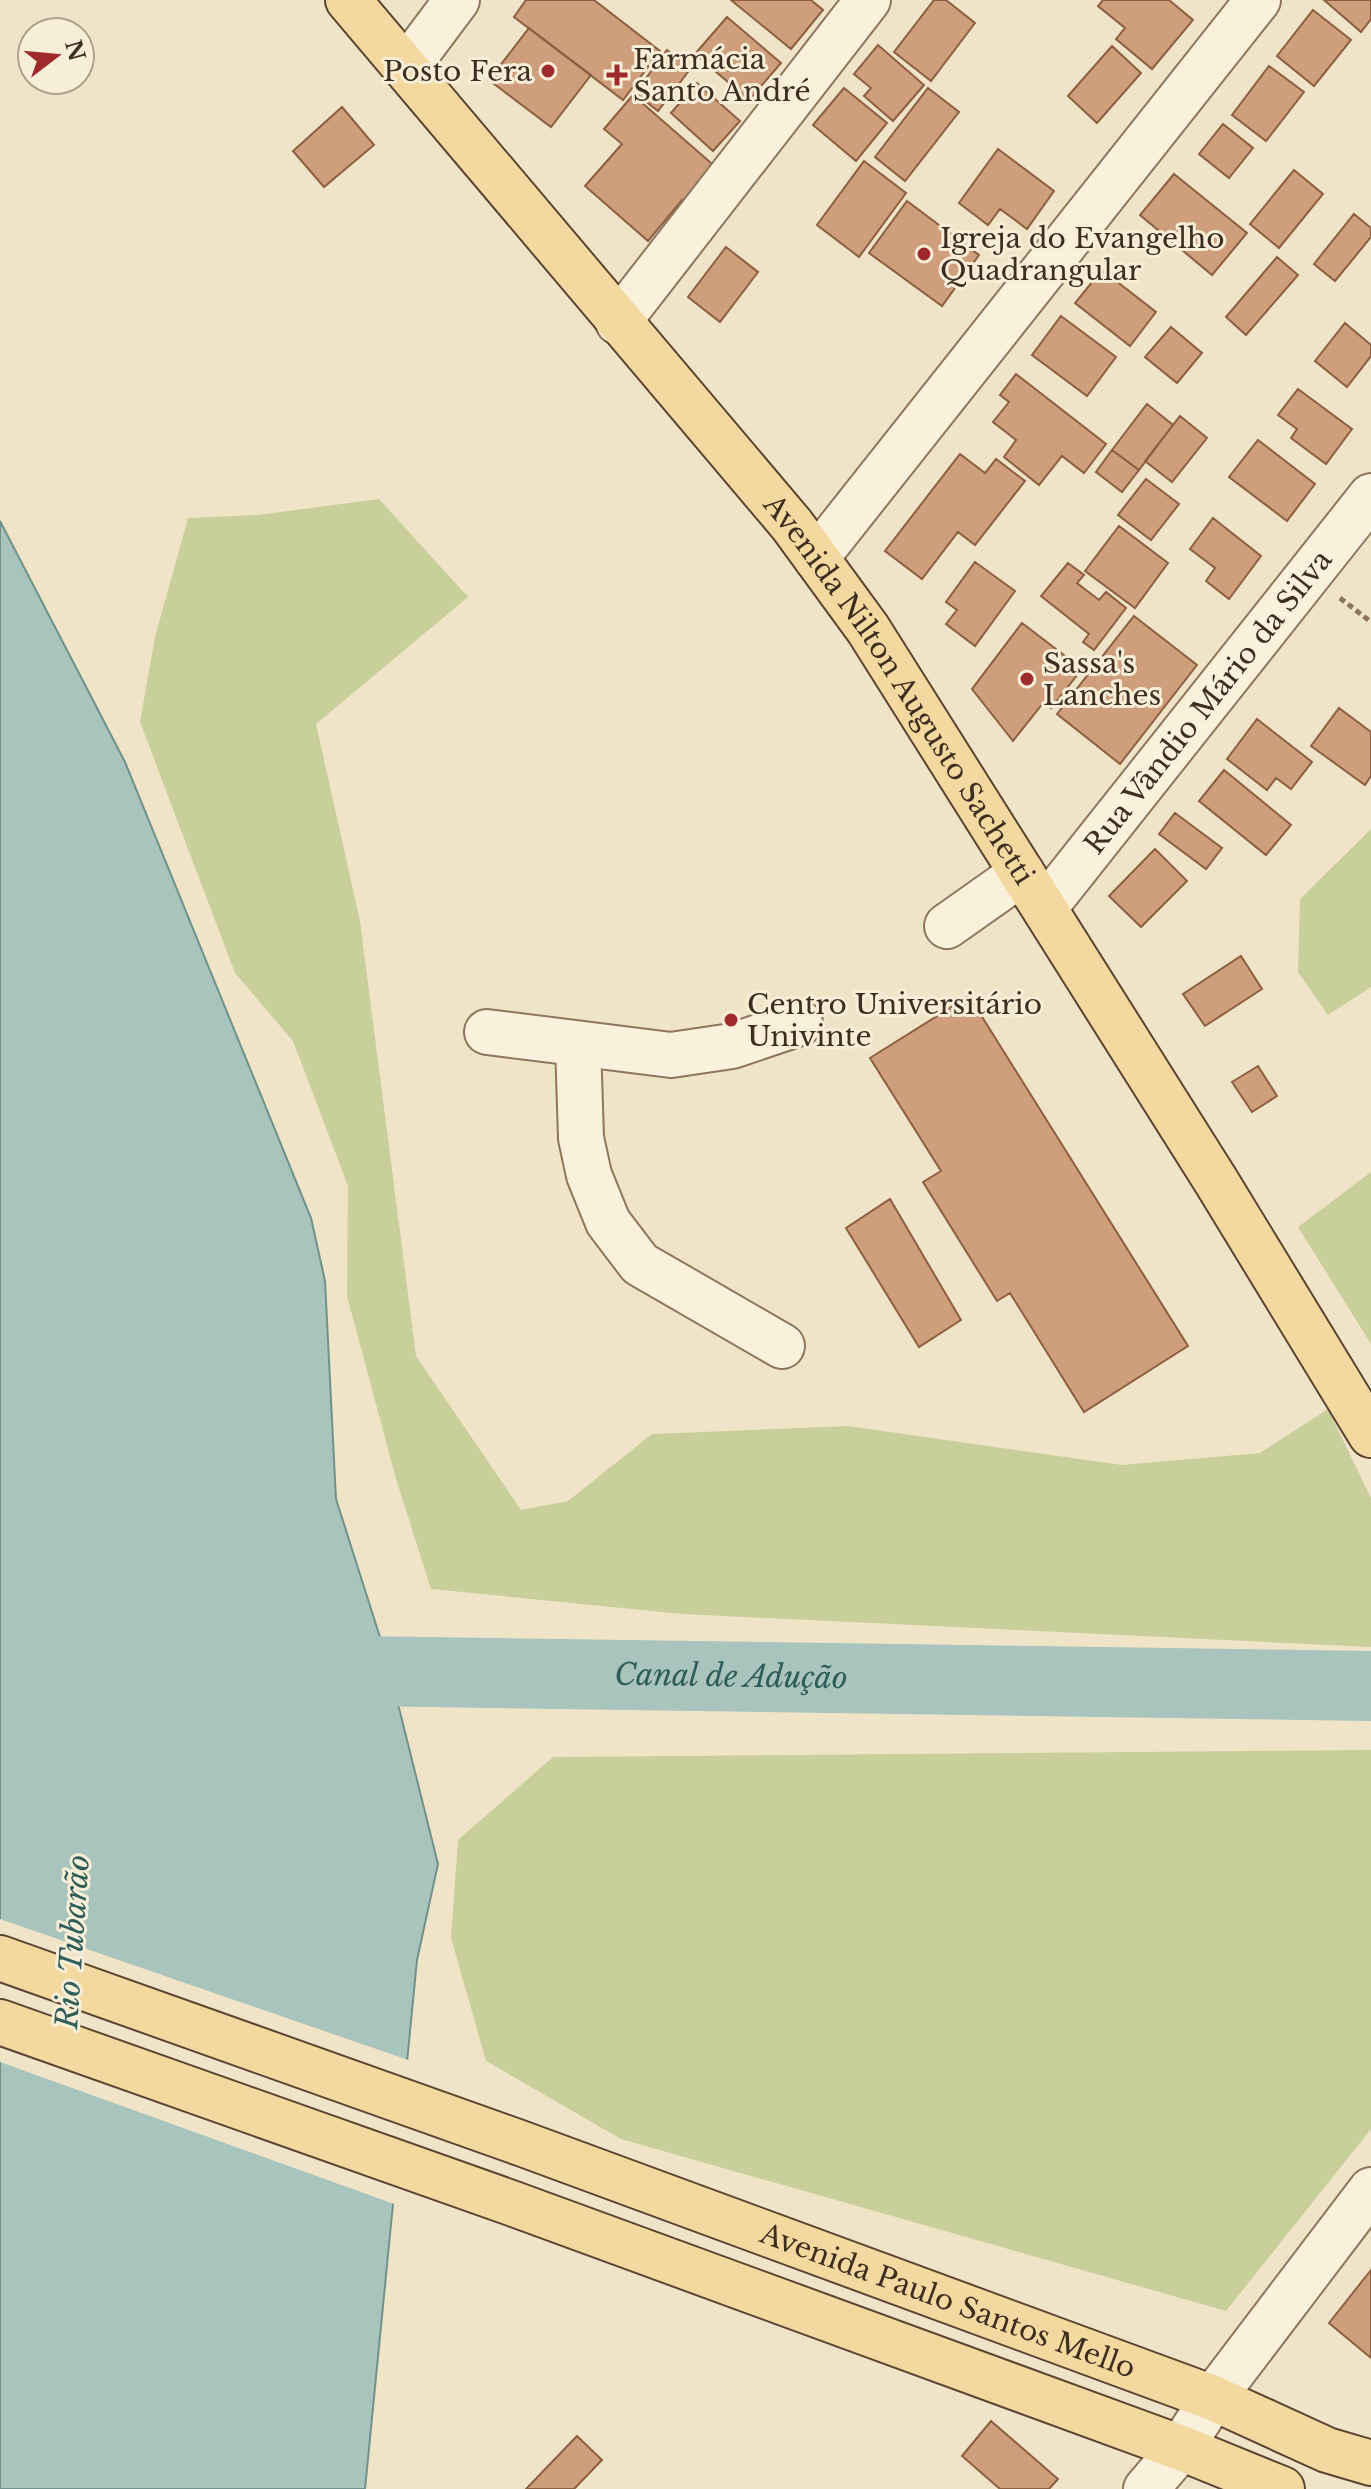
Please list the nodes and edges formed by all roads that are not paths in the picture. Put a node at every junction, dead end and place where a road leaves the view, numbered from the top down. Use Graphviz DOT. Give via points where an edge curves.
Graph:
graph roads {
  1 [pos="348,0"];
  2 [pos="457,0"];
  3 [pos="868,0"];
  4 [pos="1258,0"];
  5 [pos="406,68"];
  6 [pos="618,322"];
  7 [pos="1371,496"];
  8 [pos="816,558"];
  9 [pos="1033,890"];
  10 [pos="947,926"];
  11 [pos="800,1023"];
  12 [pos="487,1032"];
  13 [pos="578,1044"];
  14 [pos="782,1346"];
  15 [pos="1371,1435"];
  16 [pos="0,1958"];
  17 [pos="0,2022"];
  18 [pos="1371,2190"];
  19 [pos="1213,2398"];
  20 [pos="1181,2448"];
  21 [pos="1371,2463"];
  22 [pos="1146,2489"];
  23 [pos="1282,2489"];
  1 -- 5 [label="main road, Avenida Nilton Augusto Sachetti"];
  2 -- 5 [label="street"];
  3 -- 6 [label="street"];
  4 -- 8 [label="street"];
  5 -- 6 [label="main road, Avenida Nilton Augusto Sachetti"];
  6 -- 8 [label="main road, Avenida Nilton Augusto Sachetti"];
  7 -- 9 [label="street, Rua Vândio Mário da Silva"];
  8 -- 9 [label="main road, Avenida Nilton Augusto Sachetti" via="902,680"];
  9 -- 10 [label="street, Rua Vândio Mário da Silva"];
  9 -- 15 [label="main road, Avenida Nilton Augusto Sachetti"];
  11 -- 13 [label="street" via="705,1052 671,1055"];
  12 -- 13 [label="street"];
  13 -- 14 [label="street" via="581,1138 608,1222 640,1264"];
  16 -- 19 [label="main road, Avenida Paulo Santos Mello"];
  17 -- 20 [label="main road, Avenida Paulo Santos Mello"];
  18 -- 19 [label="street"];
  19 -- 20 [label="street"];
  19 -- 21 [label="main road, Avenida Paulo Santos Mello" via="1327,2450"];
  20 -- 22 [label="street"];
  20 -- 23 [label="main road, Avenida Paulo Santos Mello"];
}
